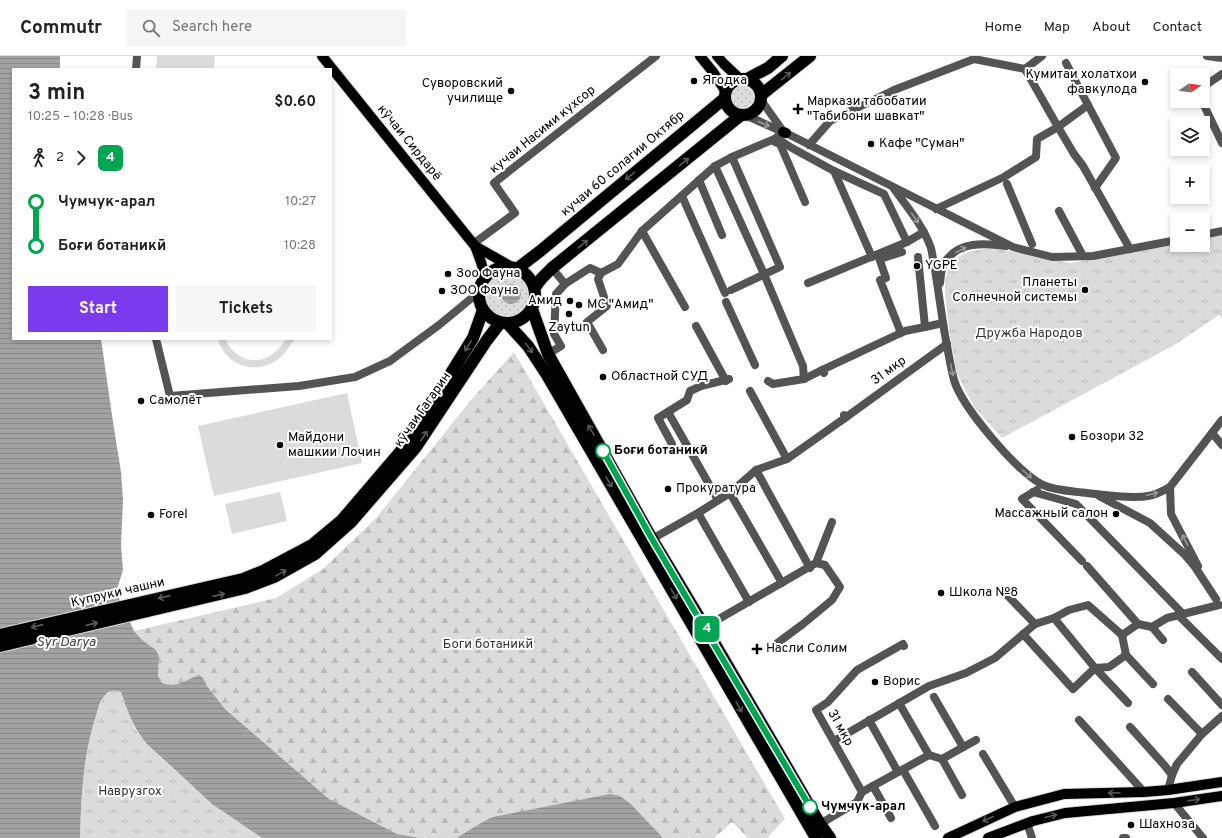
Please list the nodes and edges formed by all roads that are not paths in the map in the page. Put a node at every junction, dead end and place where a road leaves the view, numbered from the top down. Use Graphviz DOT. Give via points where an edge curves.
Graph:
graph roads {
  1 [pos="137,56"];
  2 [pos="656,56"];
  3 [pos="700,56"];
  4 [pos="717,56"];
  5 [pos="782,56"];
  6 [pos="810,56"];
  7 [pos="1042,56"];
  8 [pos="1207,56"];
  9 [pos="974,57"];
  10 [pos="327,58"];
  11 [pos="1222,58"];
  12 [pos="1066,63"];
  13 [pos="136,68"];
  14 [pos="1025,69"];
  15 [pos="1222,74"];
  16 [pos="744,79"];
  17 [pos="1210,82"];
  18 [pos="725,95"];
  19 [pos="761,98"];
  20 [pos="1088,105"];
  21 [pos="1205,108"];
  22 [pos="743,115"];
  23 [pos="1058,127"];
  24 [pos="780,136"];
  25 [pos="1222,143"];
  26 [pos="809,145"];
  27 [pos="732,157"];
  28 [pos="715,166"];
  29 [pos="834,171"];
  30 [pos="699,180"];
  31 [pos="1007,184"];
  32 [pos="892,187"];
  33 [pos="1095,188"];
  34 [pos="682,196"];
  35 [pos="806,202"];
  36 [pos="936,209"];
  37 [pos="1059,211"];
  38 [pos="642,231"];
  39 [pos="1222,231"];
  40 [pos="924,232"];
  41 [pos="1210,234"];
  42 [pos="722,235"];
  43 [pos="1170,241"];
  44 [pos="907,242"];
  45 [pos="1032,244"];
  46 [pos="474,245"];
  47 [pos="1012,247"];
  48 [pos="1130,249"];
  49 [pos="902,252"];
  50 [pos="1083,256"];
  51 [pos="877,257"];
  52 [pos="918,257"];
  53 [pos="514,267"];
  54 [pos="552,268"];
  55 [pos="601,273"];
  56 [pos="764,274"];
  57 [pos="485,277"];
  58 [pos="808,283"];
  59 [pos="565,284"];
  60 [pos="535,287"];
  61 [pos="479,292"];
  62 [pos="938,294"];
  63 [pos="685,307"];
  64 [pos="532,309"];
  65 [pos="483,310"];
  66 [pos="730,311"];
  67 [pos="504,323"];
  68 [pos="943,324"];
  69 [pos="696,326"];
  70 [pos="925,327"];
  71 [pos="901,333"];
  72 [pos="156,340"];
  73 [pos="947,344"];
  74 [pos="603,350"];
  75 [pos="548,354"];
  76 [pos="755,365"];
  77 [pos="804,379"];
  78 [pos="768,381"];
  79 [pos="750,391"];
  80 [pos="668,412"];
  81 [pos="1222,420"];
  82 [pos="1212,433"];
  83 [pos="672,444"];
  84 [pos="1222,445"];
  85 [pos="787,459"];
  86 [pos="756,470"];
  87 [pos="1044,486"];
  88 [pos="1170,488"];
  89 [pos="1033,492"];
  90 [pos="730,493"];
  91 [pos="1095,494"];
  92 [pos="718,500"];
  93 [pos="698,513"];
  94 [pos="832,522"];
  95 [pos="652,539"];
  96 [pos="813,566"];
  97 [pos="782,583"];
  98 [pos="244,584"];
  99 [pos="1008,596"];
  100 [pos="750,602"];
  101 [pos="1220,603"];
  102 [pos="1181,614"];
  103 [pos="1054,618"];
  104 [pos="1035,624"];
  105 [pos="1138,624"];
  106 [pos="705,627"];
  107 [pos="1152,627"];
  108 [pos="1023,634"];
  109 [pos="0,635"];
  110 [pos="1122,635"];
  111 [pos="1163,640"];
  112 [pos="776,644"];
  113 [pos="903,645"];
  114 [pos="0,646"];
  115 [pos="1126,655"];
  116 [pos="1222,659"];
  117 [pos="1095,668"];
  118 [pos="1192,672"];
  119 [pos="1153,684"];
  120 [pos="934,697"];
  121 [pos="1168,699"];
  122 [pos="899,703"];
  123 [pos="1128,703"];
  124 [pos="1222,704"];
  125 [pos="1222,716"];
  126 [pos="869,720"];
  127 [pos="1079,720"];
  128 [pos="1130,728"];
  129 [pos="1202,734"];
  130 [pos="976,740"];
  131 [pos="834,741"];
  132 [pos="963,747"];
  133 [pos="983,754"];
  134 [pos="929,755"];
  135 [pos="942,759"];
  136 [pos="900,771"];
  137 [pos="1172,775"];
  138 [pos="1222,782"];
  139 [pos="873,786"];
  140 [pos="1168,790"];
  141 [pos="862,792"];
  142 [pos="1144,792"];
  143 [pos="962,795"];
  144 [pos="1222,796"];
  145 [pos="1174,803"];
  146 [pos="1015,807"];
  147 [pos="892,818"];
  148 [pos="1027,823"];
  149 [pos="820,824"];
  150 [pos="935,826"];
  151 [pos="816,838"];
  152 [pos="830,838"];
  153 [pos="948,838"];
  154 [pos="988,838"];
  155 [pos="1032,838"];
  156 [pos="1122,838"];
  157 [pos="1126,838"];
  158 [pos="1203,838"];
  1 -- 13 [label="street"];
  2 -- 46 [label="street, кучаи Насими кухсор" via="494,183 515,212"];
  3 -- 18 [label="main road" via="713,72"];
  4 -- 16 [label="main road"];
  5 -- 16 [label="highway" via="768,68"];
  19 -- 6 [label="highway, one-way"];
  7 -- 14 [label="street"];
  8 -- 11 [label="street"];
  9 -- 14 [label="street"];
  9 -- 26 [label="street" via="830,120"];
  10 -- 46 [label="main road, кӯчаи Сирдарё"];
  12 -- 20 [label="street"];
  14 -- 23 [label="street"];
  15 -- 17 [label="street"];
  16 -- 18 [label="highway" via="731,83"];
  16 -- 19 [label="highway" via="756,85"];
  18 -- 22 [label="highway" via="728,107 736,114"];
  18 -- 53 [label="highway, кучаи 60 солагии Октябр, one-way" via="539,252"];
  19 -- 22 [label="highway" via="759,106 751,114"];
  19 -- 24 [label="street"];
  20 -- 23 [label="street"];
  20 -- 33 [label="street" via="1116,158"];
  21 -- 25 [label="street"];
  22 -- 24 [label="street, one-way"];
  54 -- 22 [label="highway, one-way"];
  23 -- 33 [label="street"];
  23 -- 36 [label="street" via="1037,139 1036,157 1004,176"];
  24 -- 26 [label="street"];
  24 -- 27 [label="street"];
  24 -- 29 [label="street" via="792,148"];
  24 -- 35 [label="street" via="780,144"];
  26 -- 32 [label="street"];
  27 -- 28 [label="street"];
  27 -- 56 [label="street" via="780,267"];
  28 -- 30 [label="street"];
  28 -- 56 [label="street"];
  29 -- 44 [label="street" via="884,194"];
  29 -- 51 [label="street"];
  30 -- 34 [label="street"];
  30 -- 42 [label="street"];
  31 -- 45 [label="street"];
  32 -- 36 [label="street"];
  32 -- 40 [label="street, one-way"];
  33 -- 48 [label="street"];
  34 -- 38 [label="street"];
  34 -- 56 [label="street" via="728,292"];
  36 -- 47 [label="street"];
  37 -- 50 [label="street"];
  38 -- 55 [label="street" via="618,264"];
  38 -- 63 [label="street"];
  39 -- 41 [label="street"];
  40 -- 44 [label="street"];
  40 -- 62 [label="street" via="931,248"];
  43 -- 48 [label="street"];
  44 -- 51 [label="street"];
  46 -- 53 [label="main road"];
  46 -- 57 [label="main road"];
  47 -- 50 [label="street" via="1052,257"];
  62 -- 47 [label="street, one-way" via="945,262 962,248 986,244"];
  48 -- 50 [label="street"];
  49 -- 51 [label="street"];
  51 -- 58 [label="street"];
  51 -- 71 [label="street" via="886,278 880,280"];
  52 -- 70 [label="street"];
  53 -- 57 [label="highway" via="501,267"];
  53 -- 60 [label="highway" via="528,276"];
  54 -- 59 [label="street"];
  54 -- 60 [label="highway"];
  55 -- 59 [label="street" via="590,268"];
  55 -- 74 [label="street" via="598,279 607,306 587,322"];
  56 -- 77 [label="street" via="803,366"];
  57 -- 61 [label="highway"];
  59 -- 75 [label="street" via="556,294 554,334 561,346"];
  60 -- 64 [label="highway" via="535,302"];
  61 -- 65 [label="highway"];
  61 -- 72 [label="street" via="390,361 356,377 299,386 170,396"];
  62 -- 68 [label="street"];
  64 -- 67 [label="highway" via="522,319"];
  64 -- 75 [label="highway"];
  65 -- 67 [label="highway" via="494,320"];
  65 -- 98 [label="highway, кӯчаи Гагарин, one-way" via="473,338 408,444 342,520 312,545"];
  66 -- 76 [label="street" via="726,302"];
  98 -- 67 [label="highway, кӯчаи Гагарин, one-way" via="274,577 315,554 351,522 416,447 487,340"];
  67 -- 151 [label="highway, one-way" via="528,346 547,375"];
  68 -- 70 [label="street"];
  68 -- 73 [label="street"];
  69 -- 80 [label="street" via="728,380 690,391 687,400"];
  70 -- 71 [label="street"];
  71 -- 77 [label="street"];
  73 -- 85 [label="street, 31 мкр"];
  73 -- 87 [label="street, one-way" via="954,382 972,413 1009,457"];
  95 -- 75 [label="highway, one-way"];
  77 -- 78 [label="street" via="773,384"];
  79 -- 85 [label="street"];
  80 -- 83 [label="street" via="658,418"];
  80 -- 92 [label="street"];
  81 -- 82 [label="street"];
  82 -- 84 [label="street"];
  82 -- 88 [label="street"];
  85 -- 86 [label="street, 31 мкр"];
  86 -- 90 [label="street, 31 мкр"];
  86 -- 96 [label="street"];
  87 -- 89 [label="street"];
  87 -- 91 [label="street"];
  91 -- 88 [label="street, one-way" via="1138,497"];
  101 -- 88 [label="street, one-way" via="1171,514"];
  89 -- 102 [label="street" via="1076,504"];
  89 -- 105 [label="street" via="1022,498"];
  90 -- 92 [label="street, 31 мкр"];
  90 -- 97 [label="street"];
  91 -- 101 [label="street" via="1150,524 1184,554"];
  92 -- 93 [label="street, 31 мкр"];
  93 -- 95 [label="street, 31 мкр"];
  93 -- 100 [label="street"];
  94 -- 96 [label="street"];
  95 -- 106 [label="highway"];
  96 -- 97 [label="street"];
  96 -- 112 [label="street" via="825,565 840,587 832,600"];
  97 -- 100 [label="street"];
  98 -- 109 [label="highway, Купруки чашни, one-way"];
  114 -- 98 [label="highway, one-way"];
  99 -- 104 [label="street"];
  100 -- 106 [label="street"];
  101 -- 102 [label="street"];
  102 -- 107 [label="street" via="1167,618"];
  102 -- 116 [label="street"];
  103 -- 104 [label="street"];
  103 -- 110 [label="street" via="1069,610 1088,605"];
  103 -- 117 [label="street"];
  104 -- 108 [label="street"];
  105 -- 107 [label="street"];
  105 -- 110 [label="street"];
  106 -- 149 [label="highway"];
  107 -- 111 [label="street"];
  108 -- 117 [label="street" via="1073,689"];
  108 -- 122 [label="street" via="995,658 966,673 929,686"];
  110 -- 115 [label="street"];
  113 -- 131 [label="street, 31 мкр" via="858,670 828,702 816,710"];
  115 -- 117 [label="street" via="1109,667"];
  115 -- 119 [label="street"];
  117 -- 123 [label="street"];
  118 -- 124 [label="street"];
  120 -- 132 [label="street"];
  121 -- 129 [label="street"];
  122 -- 126 [label="street"];
  122 -- 134 [label="street"];
  125 -- 129 [label="street"];
  126 -- 131 [label="street"];
  126 -- 136 [label="street"];
  127 -- 142 [label="street"];
  128 -- 137 [label="street"];
  129 -- 137 [label="street" via="1177,764"];
  130 -- 132 [label="street"];
  131 -- 141 [label="street, 31 мкр"];
  132 -- 135 [label="street"];
  133 -- 146 [label="street"];
  134 -- 135 [label="street"];
  134 -- 136 [label="street"];
  135 -- 143 [label="street"];
  136 -- 139 [label="street"];
  136 -- 150 [label="street"];
  137 -- 140 [label="street"];
  138 -- 140 [label="main road"];
  139 -- 141 [label="street"];
  139 -- 147 [label="street"];
  140 -- 142 [label="main road"];
  141 -- 149 [label="street" via="857,802"];
  142 -- 146 [label="main road, one-way" via="1064,794"];
  145 -- 144 [label="main road, one-way"];
  148 -- 145 [label="main road, one-way" via="1065,813"];
  145 -- 158 [label="street"];
  146 -- 153 [label="main road, one-way"];
  148 -- 154 [label="main road"];
  148 -- 155 [label="street"];
  149 -- 152 [label="highway"];
  156 -- 157 [label="street"];
}
